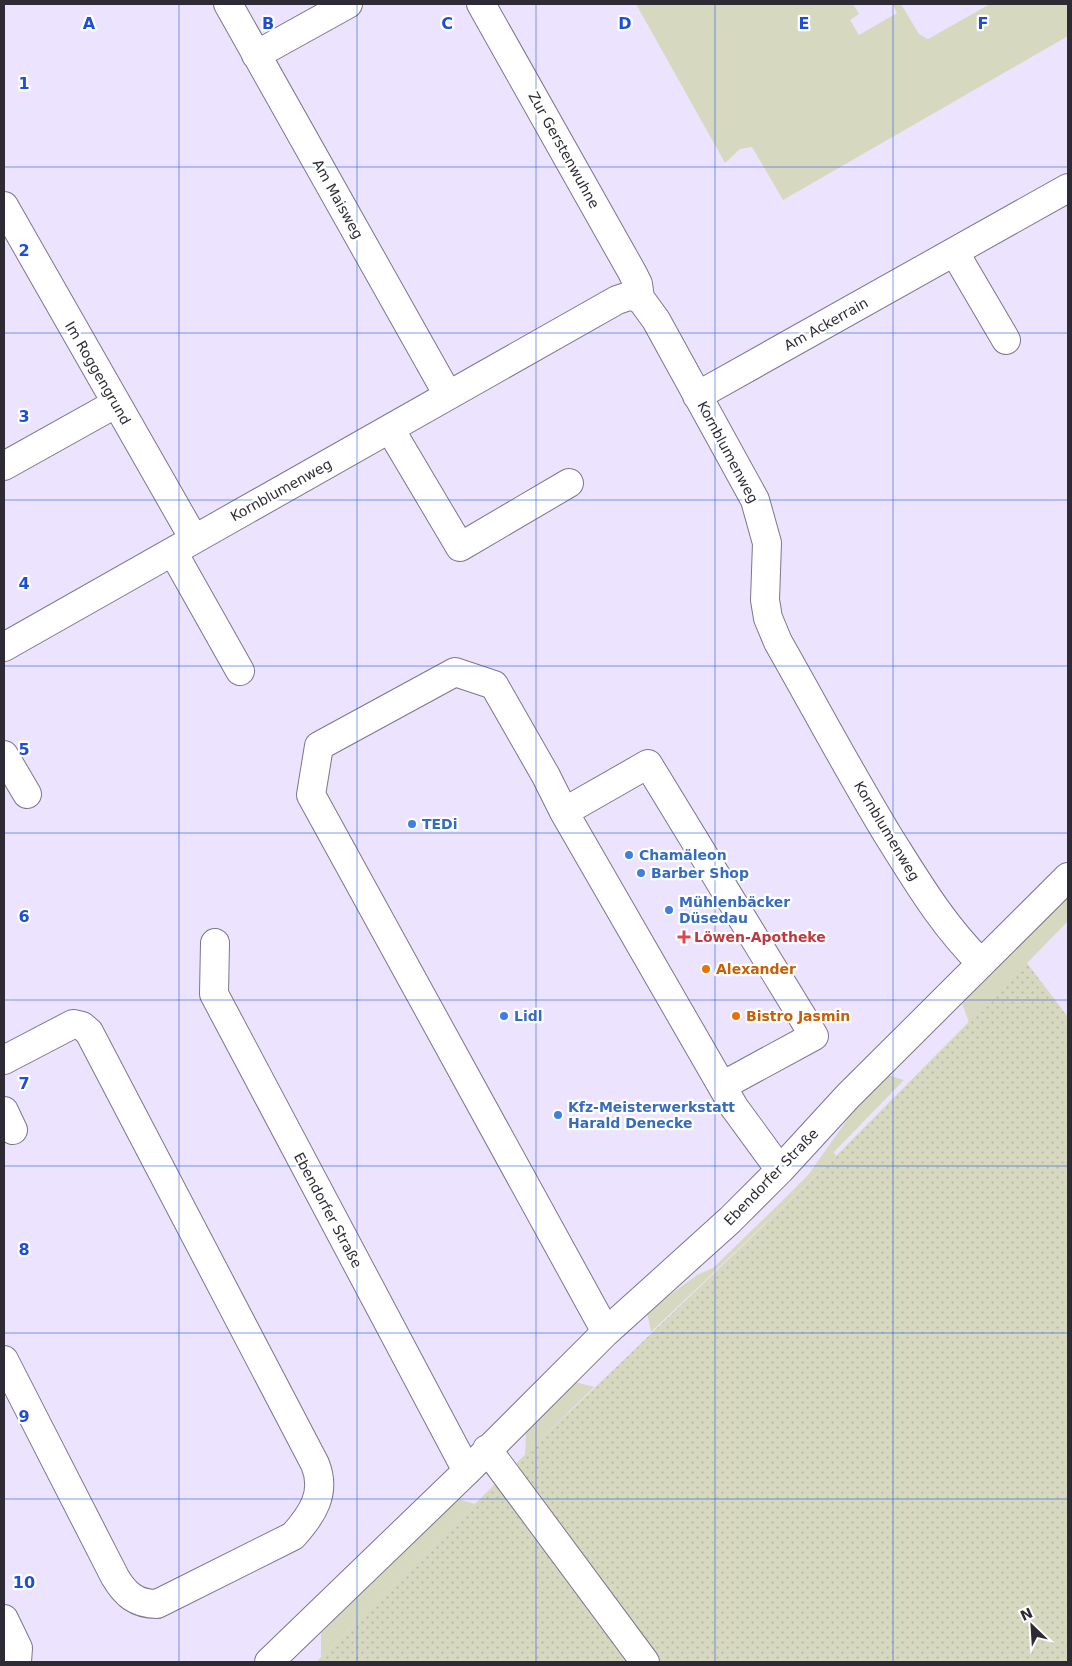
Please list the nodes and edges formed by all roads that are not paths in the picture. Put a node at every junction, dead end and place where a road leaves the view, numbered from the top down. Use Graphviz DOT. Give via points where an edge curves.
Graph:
graph roads {
  1 [pos="228,4"];
  2 [pos="348,4"];
  3 [pos="481,4"];
  4 [pos="256,55"];
  5 [pos="1068,188"];
  6 [pos="4,206"];
  7 [pos="955,253"];
  8 [pos="640,298"];
  9 [pos="1006,340"];
  10 [pos="448,395"];
  11 [pos="697,396"];
  12 [pos="116,404"];
  13 [pos="390,428"];
  14 [pos="4,466"];
  15 [pos="569,483"];
  16 [pos="183,546"];
  17 [pos="4,647"];
  18 [pos="240,671"];
  19 [pos="4,755"];
  20 [pos="27,794"];
  21 [pos="564,812"];
  22 [pos="1068,877"];
  23 [pos="215,943"];
  24 [pos="981,962"];
  25 [pos="4,1060"];
  26 [pos="722,1086"];
  27 [pos="780,1170"];
  28 [pos="606,1332"];
  29 [pos="4,1360"];
  30 [pos="487,1449"];
  31 [pos="467,1470"];
  32 [pos="4,1619"];
  33 [pos="17,1662"];
  34 [pos="269,1662"];
  35 [pos="645,1662"];
  1 -- 4 [label="street, Am Maisweg"];
  2 -- 4 [label="street"];
  3 -- 8 [label="street, Zur Gerstenwuhne" via="632,272"];
  4 -- 10 [label="street, Am Maisweg"];
  5 -- 7 [label="street, Am Ackerrain"];
  6 -- 12 [label="street, Im Roggengrund"];
  7 -- 9 [label="street"];
  7 -- 11 [label="street, Am Ackerrain"];
  8 -- 10 [label="street, Kornblumenweg" via="629,296 617,300"];
  8 -- 11 [label="street, Kornblumenweg"];
  10 -- 13 [label="street, Kornblumenweg"];
  11 -- 24 [label="street, Kornblumenweg" via="755,500 762,521 767,543 765,600 778,642 915,878 944,923"];
  12 -- 14 [label="street"];
  12 -- 16 [label="street, Im Roggengrund"];
  13 -- 15 [label="street" via="460,547"];
  13 -- 16 [label="street, Kornblumenweg"];
  16 -- 17 [label="street, Kornblumenweg"];
  16 -- 18 [label="street"];
  19 -- 20 [label="street"];
  21 -- 26 [label="street"];
  21 -- 26 [label="street" via="648,764 814,1036"];
  21 -- 28 [label="street" via="494,685 456,672 319,746 312,795"];
  22 -- 24 [label="street, Ebendorfer Straße"];
  23 -- 31 [label="street, Ebendorfer Straße" via="214,994"];
  24 -- 27 [label="street, Ebendorfer Straße" via="848,1096"];
  25 -- 29 [label="street" via="73,1024 89,1032 314,1464 320,1489 312,1512 293,1536 157,1604 134,1600 124,1593 115,1577"];
  26 -- 27 [label="street"];
  27 -- 28 [label="street, Ebendorfer Straße" via="730,1220"];
  28 -- 30 [label="street, Ebendorfer Straße"];
  30 -- 31 [label="street, Ebendorfer Straße"];
  30 -- 35 [label="street"];
  31 -- 34 [label="street, Ebendorfer Straße"];
  32 -- 33 [label="street" via="18,1648"];
}
